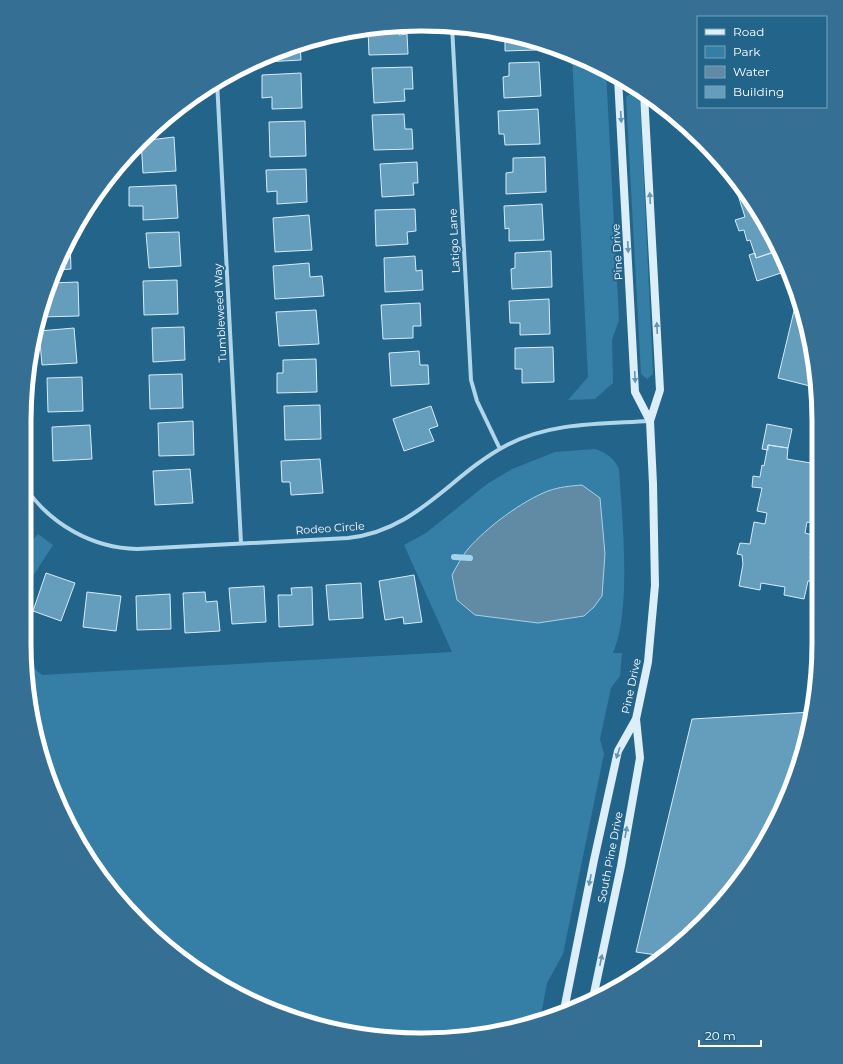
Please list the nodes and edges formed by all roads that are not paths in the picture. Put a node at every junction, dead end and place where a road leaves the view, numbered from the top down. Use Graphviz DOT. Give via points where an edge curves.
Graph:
graph roads {
  1 [pos="452,32"];
  2 [pos="618,84"];
  3 [pos="217,89"];
  4 [pos="644,102"];
  5 [pos="650,421"];
  6 [pos="500,449"];
  7 [pos="31,496"];
  8 [pos="241,543"];
  9 [pos="636,719"];
  10 [pos="594,993"];
  11 [pos="565,1005"];
  1 -- 6 [label="street, Latigo Lane" via="471,380 477,401"];
  2 -- 5 [label="main road, Pine Drive, one-way" via="635,392"];
  3 -- 8 [label="street, Tumbleweed Way"];
  5 -- 4 [label="main road, Pine Drive, one-way" via="660,390"];
  5 -- 6 [label="street, Rodeo Circle" via="562,426 526,436"];
  5 -- 9 [label="main road, Pine Drive" via="655,601 648,662"];
  6 -- 8 [label="street, Rodeo Circle" via="417,512 379,532 348,538"];
  7 -- 8 [label="street, Rodeo Circle" via="58,522 79,535 105,545 137,549"];
  10 -- 9 [label="main road, South Pine Drive, one-way" via="621,866 640,758"];
  9 -- 11 [label="main road, Pine Drive, one-way" via="618,751"];
}
